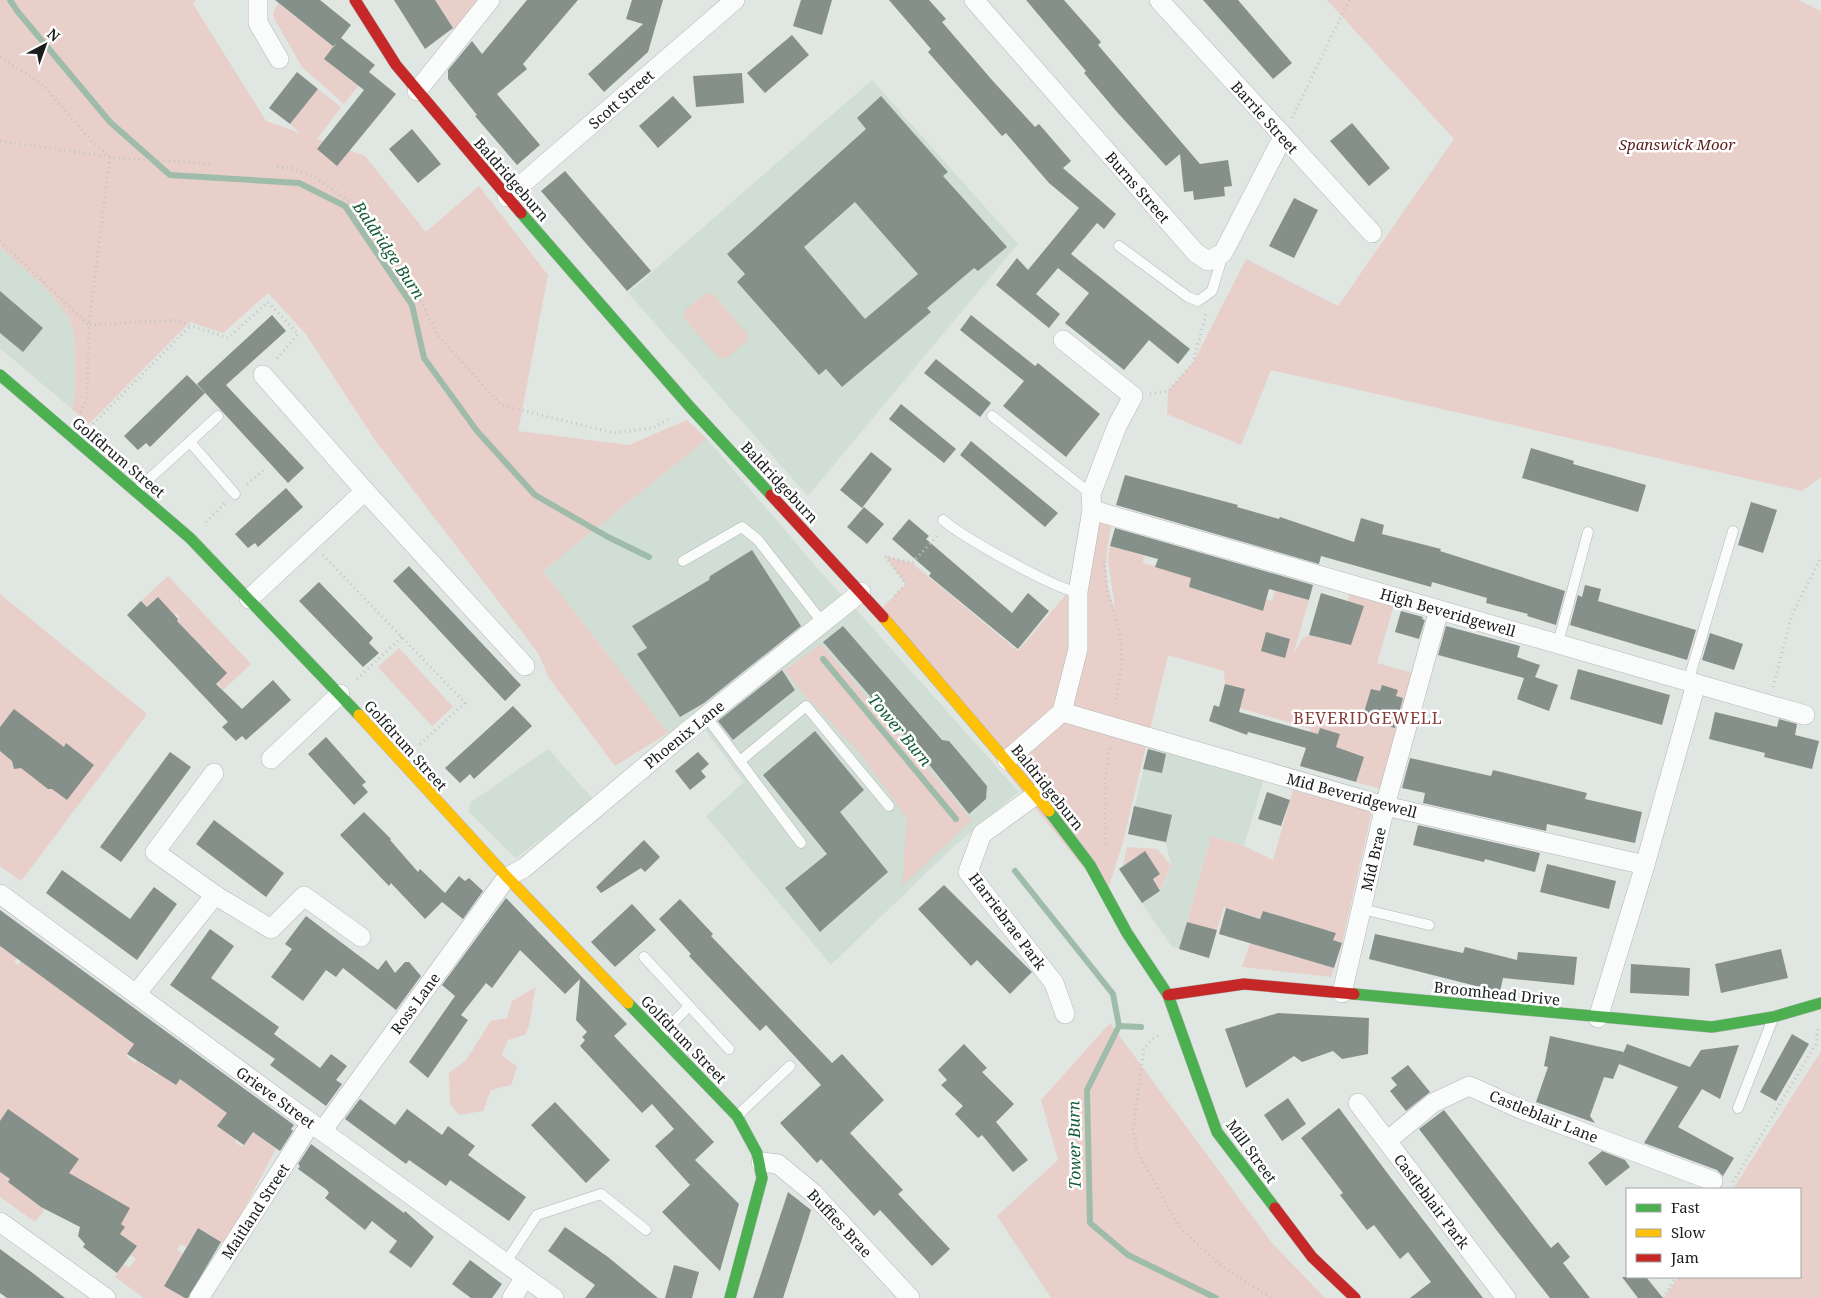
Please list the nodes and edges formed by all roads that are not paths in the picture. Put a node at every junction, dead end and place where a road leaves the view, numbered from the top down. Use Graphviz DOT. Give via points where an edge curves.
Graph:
graph roads {
  1 [pos="258,0"];
  2 [pos="355,0"];
  3 [pos="490,0"];
  4 [pos="735,0"];
  5 [pos="974,0"];
  6 [pos="1159,0"];
  7 [pos="279,59"];
  8 [pos="417,90"];
  9 [pos="1283,137"];
  10 [pos="507,197"];
  11 [pos="1372,233"];
  12 [pos="1120,246"];
  13 [pos="1223,253"];
  14 [pos="1063,340"];
  15 [pos="0,375"];
  16 [pos="263,375"];
  17 [pos="218,416"];
  18 [pos="992,416"];
  19 [pos="190,442"];
  20 [pos="136,490"];
  21 [pos="364,491"];
  22 [pos="235,494"];
  23 [pos="1092,502"];
  24 [pos="945,522"];
  25 [pos="1733,531"];
  26 [pos="1588,532"];
  27 [pos="683,561"];
  28 [pos="861,592"];
  29 [pos="1078,592"];
  30 [pos="249,598"];
  31 [pos="1439,610"];
  32 [pos="823,623"];
  33 [pos="1558,643"];
  34 [pos="525,666"];
  35 [pos="1692,683"];
  36 [pos="340,694"];
  37 [pos="1062,712"];
  38 [pos="1805,715"];
  39 [pos="706,716"];
  40 [pos="271,759"];
  41 [pos="740,760"];
  42 [pos="1007,760"];
  43 [pos="214,773"];
  44 [pos="1037,794"];
  45 [pos="888,806"];
  46 [pos="1385,806"];
  47 [pos="801,843"];
  48 [pos="1645,865"];
  49 [pos="507,877"];
  50 [pos="0,894"];
  51 [pos="215,895"];
  52 [pos="1362,909"];
  53 [pos="1429,925"];
  54 [pos="361,938"];
  55 [pos="644,957"];
  56 [pos="1342,993"];
  57 [pos="136,994"];
  58 [pos="1168,995"];
  59 [pos="1820,1003"];
  60 [pos="689,1006"];
  61 [pos="1065,1014"];
  62 [pos="1773,1017"];
  63 [pos="1598,1018"];
  64 [pos="660,1036"];
  65 [pos="729,1049"];
  66 [pos="790,1066"];
  67 [pos="1358,1103"];
  68 [pos="1738,1108"];
  69 [pos="737,1116"];
  70 [pos="317,1127"];
  71 [pos="1387,1141"];
  72 [pos="761,1162"];
  73 [pos="1721,1185"];
  74 [pos="0,1222"];
  75 [pos="646,1230"];
  76 [pos="506,1262"];
  77 [pos="525,1277"];
  78 [pos="106,1298"];
  79 [pos="199,1298"];
  80 [pos="512,1298"];
  81 [pos="554,1298"];
  82 [pos="730,1298"];
  83 [pos="910,1298"];
  84 [pos="1355,1298"];
  85 [pos="1506,1298"];
  1 -- 7 [label="street" via="258,23"];
  2 -- 8 [label="main road, Baldridgeburn" via="396,65"];
  3 -- 8 [label="street"];
  4 -- 10 [label="street, Scott Street"];
  5 -- 13 [label="street, Burns Street" via="1196,253 1208,261"];
  6 -- 9 [label="street, Barrie Street"];
  8 -- 10 [label="main road, Baldridgeburn"];
  9 -- 11 [label="street, Barrie Street"];
  9 -- 13 [label="street"];
  10 -- 28 [label="main road, Baldridgeburn" via="690,407"];
  12 -- 13 [label="lane" via="1198,301 1212,291"];
  14 -- 23 [label="street" via="1133,396 1117,426"];
  15 -- 20 [label="main road, Golfdrum Street"];
  16 -- 21 [label="street"];
  17 -- 19 [label="lane"];
  18 -- 23 [label="lane"];
  19 -- 20 [label="lane"];
  19 -- 22 [label="lane"];
  20 -- 30 [label="main road, Golfdrum Street" via="190,538"];
  21 -- 30 [label="street"];
  21 -- 34 [label="street"];
  23 -- 29 [label="street"];
  23 -- 31 [label="street, High Beveridgewell"];
  24 -- 29 [label="lane" via="1032,573 1069,592"];
  25 -- 35 [label="lane"];
  26 -- 33 [label="lane"];
  27 -- 32 [label="lane" via="742,528 758,540"];
  28 -- 32 [label="street, Phoenix Lane"];
  28 -- 42 [label="main road, Baldridgeburn"];
  29 -- 37 [label="street" via="1078,649"];
  30 -- 36 [label="main road, Golfdrum Street"];
  31 -- 33 [label="street, High Beveridgewell"];
  31 -- 46 [label="street, Mid Brae"];
  32 -- 39 [label="street, Phoenix Lane"];
  33 -- 35 [label="street, High Beveridgewell"];
  35 -- 38 [label="street, High Beveridgewell"];
  35 -- 48 [label="street"];
  36 -- 40 [label="street"];
  36 -- 49 [label="main road, Golfdrum Street"];
  37 -- 42 [label="street"];
  37 -- 46 [label="street, Mid Beveridgewell"];
  39 -- 41 [label="lane"];
  39 -- 49 [label="street, Phoenix Lane" via="524,868"];
  41 -- 45 [label="lane" via="806,706"];
  41 -- 47 [label="lane"];
  42 -- 44 [label="main road, Baldridgeburn"];
  43 -- 51 [label="street" via="155,852"];
  44 -- 58 [label="main road, Baldridgeburn" via="1090,865 1127,933"];
  44 -- 61 [label="street, Harriebrae Park" via="982,834 968,872 1054,983"];
  46 -- 48 [label="street, Mid Beveridgewell"];
  46 -- 52 [label="street, Mid Brae"];
  48 -- 63 [label="street"];
  49 -- 64 [label="main road, Golfdrum Street"];
  49 -- 70 [label="street, Ross Lane"];
  50 -- 57 [label="street, Grieve Street"];
  51 -- 54 [label="street" via="272,929 304,896"];
  51 -- 57 [label="street"];
  52 -- 53 [label="lane"];
  52 -- 56 [label="street, Mid Brae"];
  55 -- 60 [label="lane"];
  56 -- 58 [label="main road, Broomhead Drive" via="1244,984"];
  56 -- 63 [label="main road, Broomhead Drive"];
  57 -- 70 [label="street, Grieve Street"];
  58 -- 84 [label="main road, Mill Street" via="1217,1132 1312,1256"];
  59 -- 62 [label="main road, Broomhead Drive"];
  60 -- 64 [label="lane"];
  60 -- 65 [label="lane"];
  62 -- 63 [label="main road, Broomhead Drive" via="1712,1027"];
  62 -- 68 [label="lane"];
  64 -- 69 [label="main road, Golfdrum Street"];
  66 -- 69 [label="lane"];
  67 -- 71 [label="street, Castleblair Park"];
  69 -- 72 [label="main road, Golfdrum Street"];
  70 -- 76 [label="street, Grieve Street"];
  70 -- 79 [label="street, Maitland Street"];
  71 -- 73 [label="street, Castleblair Lane" via="1433,1103 1469,1086 1523,1110"];
  71 -- 85 [label="street, Castleblair Park"];
  72 -- 82 [label="main road" via="762,1178"];
  72 -- 83 [label="street, Buffies Brae" via="778,1164 813,1193"];
  74 -- 78 [label="street"];
  75 -- 76 [label="lane" via="601,1194 537,1215"];
  76 -- 77 [label="street, Grieve Street"];
  77 -- 80 [label="street"];
  77 -- 81 [label="street, Grieve Street"];
}
